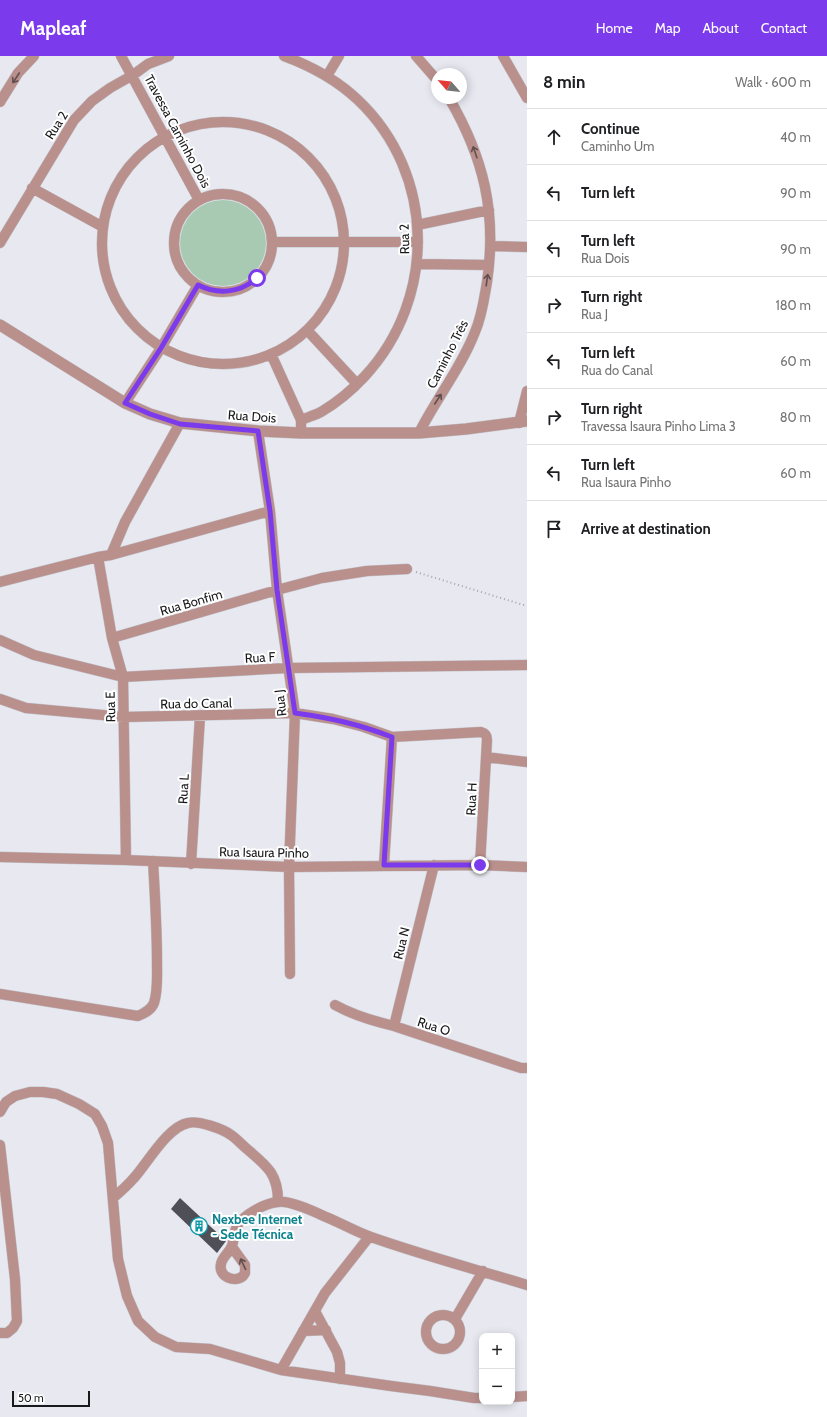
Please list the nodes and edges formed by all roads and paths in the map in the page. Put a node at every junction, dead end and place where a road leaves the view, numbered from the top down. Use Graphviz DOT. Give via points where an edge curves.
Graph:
graph roads {
  1 [pos="34,56"];
  2 [pos="121,56"];
  3 [pos="169,56"];
  4 [pos="284,56"];
  5 [pos="339,56"];
  6 [pos="416,56"];
  7 [pos="503,56"];
  8 [pos="431,73"];
  9 [pos="133,75"];
  10 [pos="327,76"];
  11 [pos="527,98"];
  12 [pos="0,102"];
  13 [pos="453,104"];
  14 [pos="164,136"];
  15 [pos="32,188"];
  16 [pos="200,200"];
  17 [pos="489,210"];
  18 [pos="417,225"];
  19 [pos="103,227"];
  20 [pos="272,242"];
  21 [pos="345,242"];
  22 [pos="418,242"];
  23 [pos="0,243"];
  24 [pos="491,246"];
  25 [pos="527,247"];
  26 [pos="417,264"];
  27 [pos="489,265"];
  28 [pos="198,285"];
  29 [pos="0,325"];
  30 [pos="306,330"];
  31 [pos="161,348"];
  32 [pos="271,354"];
  33 [pos="358,384"];
  34 [pos="527,391"];
  35 [pos="125,403"];
  36 [pos="302,420"];
  37 [pos="523,422"];
  38 [pos="180,424"];
  39 [pos="258,431"];
  40 [pos="301,433"];
  41 [pos="419,433"];
  42 [pos="270,511"];
  43 [pos="111,555"];
  44 [pos="98,557"];
  45 [pos="407,569"];
  46 [pos="0,582"];
  47 [pos="277,590"];
  48 [pos="527,606"];
  49 [pos="112,638"];
  50 [pos="0,640"];
  51 [pos="527,665"];
  52 [pos="288,668"];
  53 [pos="123,677"];
  54 [pos="0,699"];
  55 [pos="295,713"];
  56 [pos="200,716"];
  57 [pos="124,717"];
  58 [pos="392,737"];
  59 [pos="486,757"];
  60 [pos="527,762"];
  61 [pos="0,857"];
  62 [pos="126,860"];
  63 [pos="153,861"];
  64 [pos="192,864"];
  65 [pos="384,865"];
  66 [pos="434,865"];
  67 [pos="480,865"];
  68 [pos="289,867"];
  69 [pos="527,867"];
  70 [pos="290,974"];
  71 [pos="0,994"];
  72 [pos="335,1005"];
  73 [pos="394,1026"];
  74 [pos="527,1068"];
  75 [pos="3,1100"];
  76 [pos="0,1112"];
  77 [pos="0,1145"];
  78 [pos="113,1198"];
  79 [pos="278,1202"];
  80 [pos="4,1219"];
  81 [pos="369,1237"];
  82 [pos="232,1247"];
  83 [pos="483,1271"];
  84 [pos="527,1285"];
  85 [pos="315,1311"];
  86 [pos="455,1319"];
  87 [pos="326,1330"];
  88 [pos="303,1331"];
  89 [pos="0,1333"];
  90 [pos="281,1370"];
  91 [pos="340,1379"];
  92 [pos="527,1396"];
  93 [pos="515,1397"];
  94 [pos="479,1398"];
  1 -- 12 [label="street, one-way" via="18,74"];
  2 -- 9 [label="street, Travessa Caminho Dois"];
  3 -- 9 [label="street, Rua 2" via="148,64"];
  4 -- 10 [label="street, Rua 2"];
  5 -- 10 [label="street"];
  6 -- 8 [label="street"];
  7 -- 11 [label="street"];
  9 -- 14 [label="street, Travessa Caminho Dois"];
  9 -- 15 [label="street, Rua 2" via="92,101 74,120"];
  10 -- 18 [label="street, Rua 2" via="359,100 387,135 407,175"];
  17 -- 13 [label="street, Caminho Três, one-way" via="475,150"];
  14 -- 16 [label="street, Travessa Caminho Dois"];
  14 -- 19 [label="street" via="142,153 123,174 110,200"];
  14 -- 21 [label="street" via="204,122 232,121 260,126 285,138 307,154 332,188 341,214"];
  15 -- 19 [label="street"];
  15 -- 23 [label="street, Rua 2"];
  16 -- 20 [label="street" via="210,195 232,194 248,200 261,211 267,221"];
  16 -- 28 [label="street" via="190,206 180,220 174,242 175,253 182,269"];
  17 -- 18 [label="street"];
  17 -- 24 [label="street, Caminho Três"];
  18 -- 22 [label="street, Rua 2"];
  19 -- 31 [label="street" via="103,255 114,296 129,320"];
  20 -- 21 [label="street"];
  20 -- 28 [label="street" via="264,269 248,285 237,290 220,292"];
  21 -- 22 [label="street"];
  21 -- 30 [label="street" via="335,290 325,309"];
  22 -- 26 [label="street, Rua 2"];
  24 -- 25 [label="street"];
  24 -- 27 [label="street, Caminho Três"];
  26 -- 27 [label="street"];
  26 -- 33 [label="street, Rua 2" via="409,301 398,329 387,349"];
  41 -- 27 [label="street, Caminho Três, one-way" via="475,332 484,302"];
  28 -- 31 [label="street"];
  29 -- 35 [label="street, Rua Dois"];
  30 -- 32 [label="street" via="296,340"];
  30 -- 33 [label="street"];
  31 -- 32 [label="street" via="187,359 215,364 244,362"];
  31 -- 35 [label="street"];
  32 -- 36 [label="street"];
  33 -- 36 [label="street, Rua 2" via="321,412"];
  34 -- 37 [label="street"];
  35 -- 38 [label="street, Rua Dois"];
  36 -- 40 [label="street"];
  37 -- 41 [label="street, Rua Dois"];
  38 -- 39 [label="street, Rua Dois"];
  38 -- 43 [label="street" via="125,522"];
  39 -- 40 [label="street, Rua Dois"];
  39 -- 42 [label="street, Rua J"];
  40 -- 41 [label="street, Rua Dois"];
  42 -- 43 [label="street"];
  42 -- 47 [label="street, Rua J"];
  43 -- 44 [label="street"];
  44 -- 46 [label="street"];
  44 -- 49 [label="street, Rua E"];
  45 -- 47 [label="street, Rua Bonfim" via="367,571 322,578"];
  45 -- 48 [label="path"];
  47 -- 49 [label="street, Rua Bonfim"];
  47 -- 52 [label="street, Rua J"];
  49 -- 53 [label="street, Rua E"];
  50 -- 53 [label="street, Rua F" via="34,655"];
  51 -- 52 [label="street, Rua F"];
  52 -- 53 [label="street, Rua F"];
  52 -- 55 [label="street, Rua J"];
  53 -- 57 [label="street, Rua E"];
  54 -- 57 [label="street, Rua do Canal" via="26,708"];
  55 -- 56 [label="street, Rua do Canal"];
  55 -- 58 [label="street, Rua do Canal" via="364,726"];
  55 -- 68 [label="street, Rua J"];
  56 -- 57 [label="street, Rua do Canal"];
  56 -- 64 [label="street, Rua L"];
  57 -- 62 [label="street, Rua E"];
  58 -- 59 [label="street, Rua H" via="480,732 486,735"];
  58 -- 65 [label="street"];
  59 -- 60 [label="street"];
  59 -- 67 [label="street, Rua H"];
  61 -- 62 [label="street, Rua Isaura Pinho"];
  62 -- 63 [label="street, Rua Isaura Pinho"];
  63 -- 64 [label="street, Rua Isaura Pinho"];
  63 -- 71 [label="street" via="157,981 152,1008 138,1016"];
  64 -- 68 [label="street, Rua Isaura Pinho"];
  65 -- 66 [label="street, Rua Isaura Pinho"];
  65 -- 68 [label="street, Rua Isaura Pinho"];
  66 -- 67 [label="street, Rua Isaura Pinho"];
  66 -- 73 [label="street, Rua N"];
  67 -- 69 [label="street, Rua Isaura Pinho"];
  68 -- 70 [label="street, Rua J"];
  72 -- 73 [label="street, Rua O" via="348,1012"];
  73 -- 74 [label="street, Rua O"];
  75 -- 76 [label="street"];
  75 -- 78 [label="street" via="30,1092 57,1094 95,1114 108,1143"];
  77 -- 80 [label="street"];
  78 -- 79 [label="street" via="134,1178 161,1144 188,1122 202,1123 231,1134 273,1175 278,1188"];
  78 -- 90 [label="street" via="118,1259 127,1296 138,1321 155,1337 176,1347 210,1348"];
  79 -- 81 [label="street" via="295,1205"];
  79 -- 82 [label="street" via="243,1218 237,1227"];
  80 -- 89 [label="street" via="15,1279 17,1321 13,1328"];
  81 -- 83 [label="street"];
  81 -- 85 [label="street" via="329,1288"];
  83 -- 84 [label="street"];
  83 -- 86 [label="street"];
  85 -- 87 [label="street"];
  85 -- 88 [label="street"];
  87 -- 88 [label="street"];
  87 -- 91 [label="street" via="337,1352"];
  88 -- 90 [label="street"];
  90 -- 91 [label="street"];
  91 -- 94 [label="street"];
  92 -- 93 [label="street"];
}
